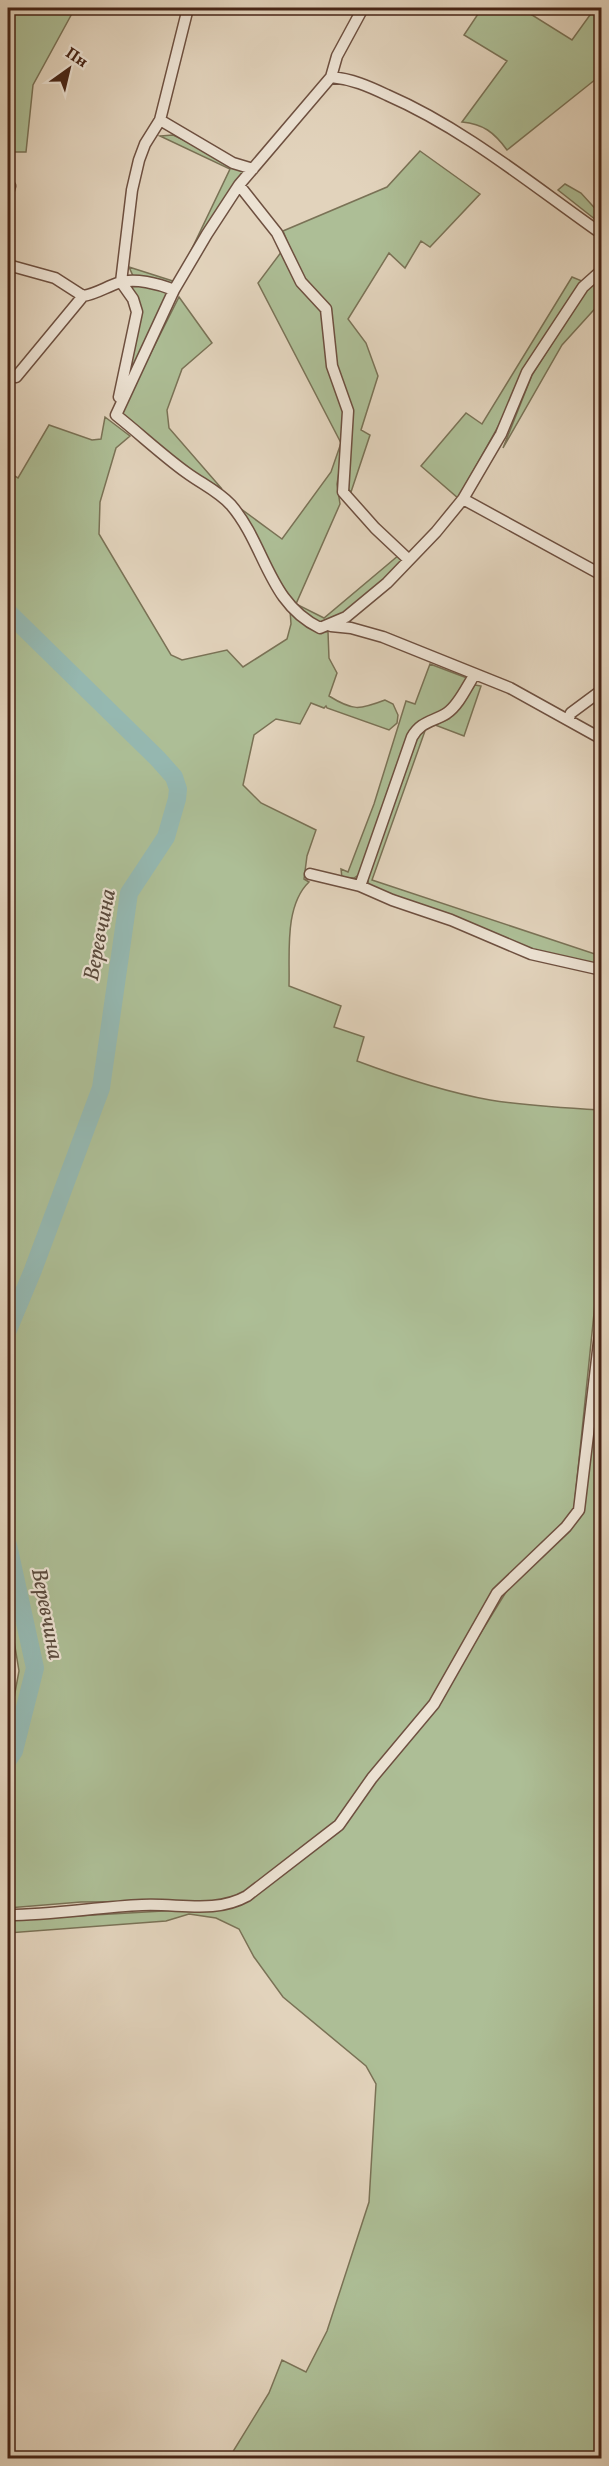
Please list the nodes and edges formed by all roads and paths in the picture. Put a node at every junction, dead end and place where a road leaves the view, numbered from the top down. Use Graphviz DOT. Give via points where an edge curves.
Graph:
graph roads {
  1 [pos="188,8"];
  2 [pos="363,8"];
  3 [pos="331,77"];
  4 [pos="160,120"];
  5 [pos="253,169"];
  6 [pos="239,184"];
  7 [pos="602,234"];
  8 [pos="8,265"];
  9 [pos="602,270"];
  10 [pos="121,282"];
  11 [pos="174,290"];
  12 [pos="83,296"];
  13 [pos="16,377"];
  14 [pos="116,415"];
  15 [pos="463,499"];
  16 [pos="409,560"];
  17 [pos="602,575"];
  18 [pos="324,627"];
  19 [pos="475,674"];
  20 [pos="602,690"];
  21 [pos="568,720"];
  22 [pos="602,739"];
  23 [pos="310,874"];
  24 [pos="360,886"];
  25 [pos="602,970"];
  26 [pos="602,1317"];
  27 [pos="8,1915"];
  1 -- 4 [label="street"];
  2 -- 3 [label="street" via="337,56"];
  3 -- 5 [label="street"];
  3 -- 7 [label="street" via="351,79 447,124"];
  4 -- 5 [label="street" via="233,163"];
  4 -- 10 [label="street" via="145,144 137,170"];
  5 -- 6 [label="street"];
  6 -- 11 [label="street"];
  6 -- 16 [label="street" via="277,233 301,282 326,309 332,366 348,411 343,492"];
  8 -- 12 [label="street" via="55,278"];
  9 -- 15 [label="street" via="583,286 527,372 501,434"];
  10 -- 11 [label="street"];
  10 -- 12 [label="street"];
  10 -- 14 [label="street" via="134,299 137,312"];
  11 -- 14 [label="street"];
  12 -- 13 [label="street"];
  14 -- 18 [label="street" via="187,473 217,491 249,531 279,594 307,622"];
  15 -- 16 [label="street"];
  15 -- 17 [label="street"];
  16 -- 18 [label="street" via="346,618"];
  18 -- 19 [label="street" via="372,633"];
  19 -- 21 [label="street"];
  19 -- 24 [label="street" via="454,706 425,722 412,736"];
  20 -- 21 [label="street"];
  21 -- 22 [label="street"];
  23 -- 24 [label="street"];
  24 -- 25 [label="street" via="531,954"];
  26 -- 27 [label="street" via="579,1510 497,1593 434,1704 372,1778 339,1825 232,1905 144,1905"];
}
